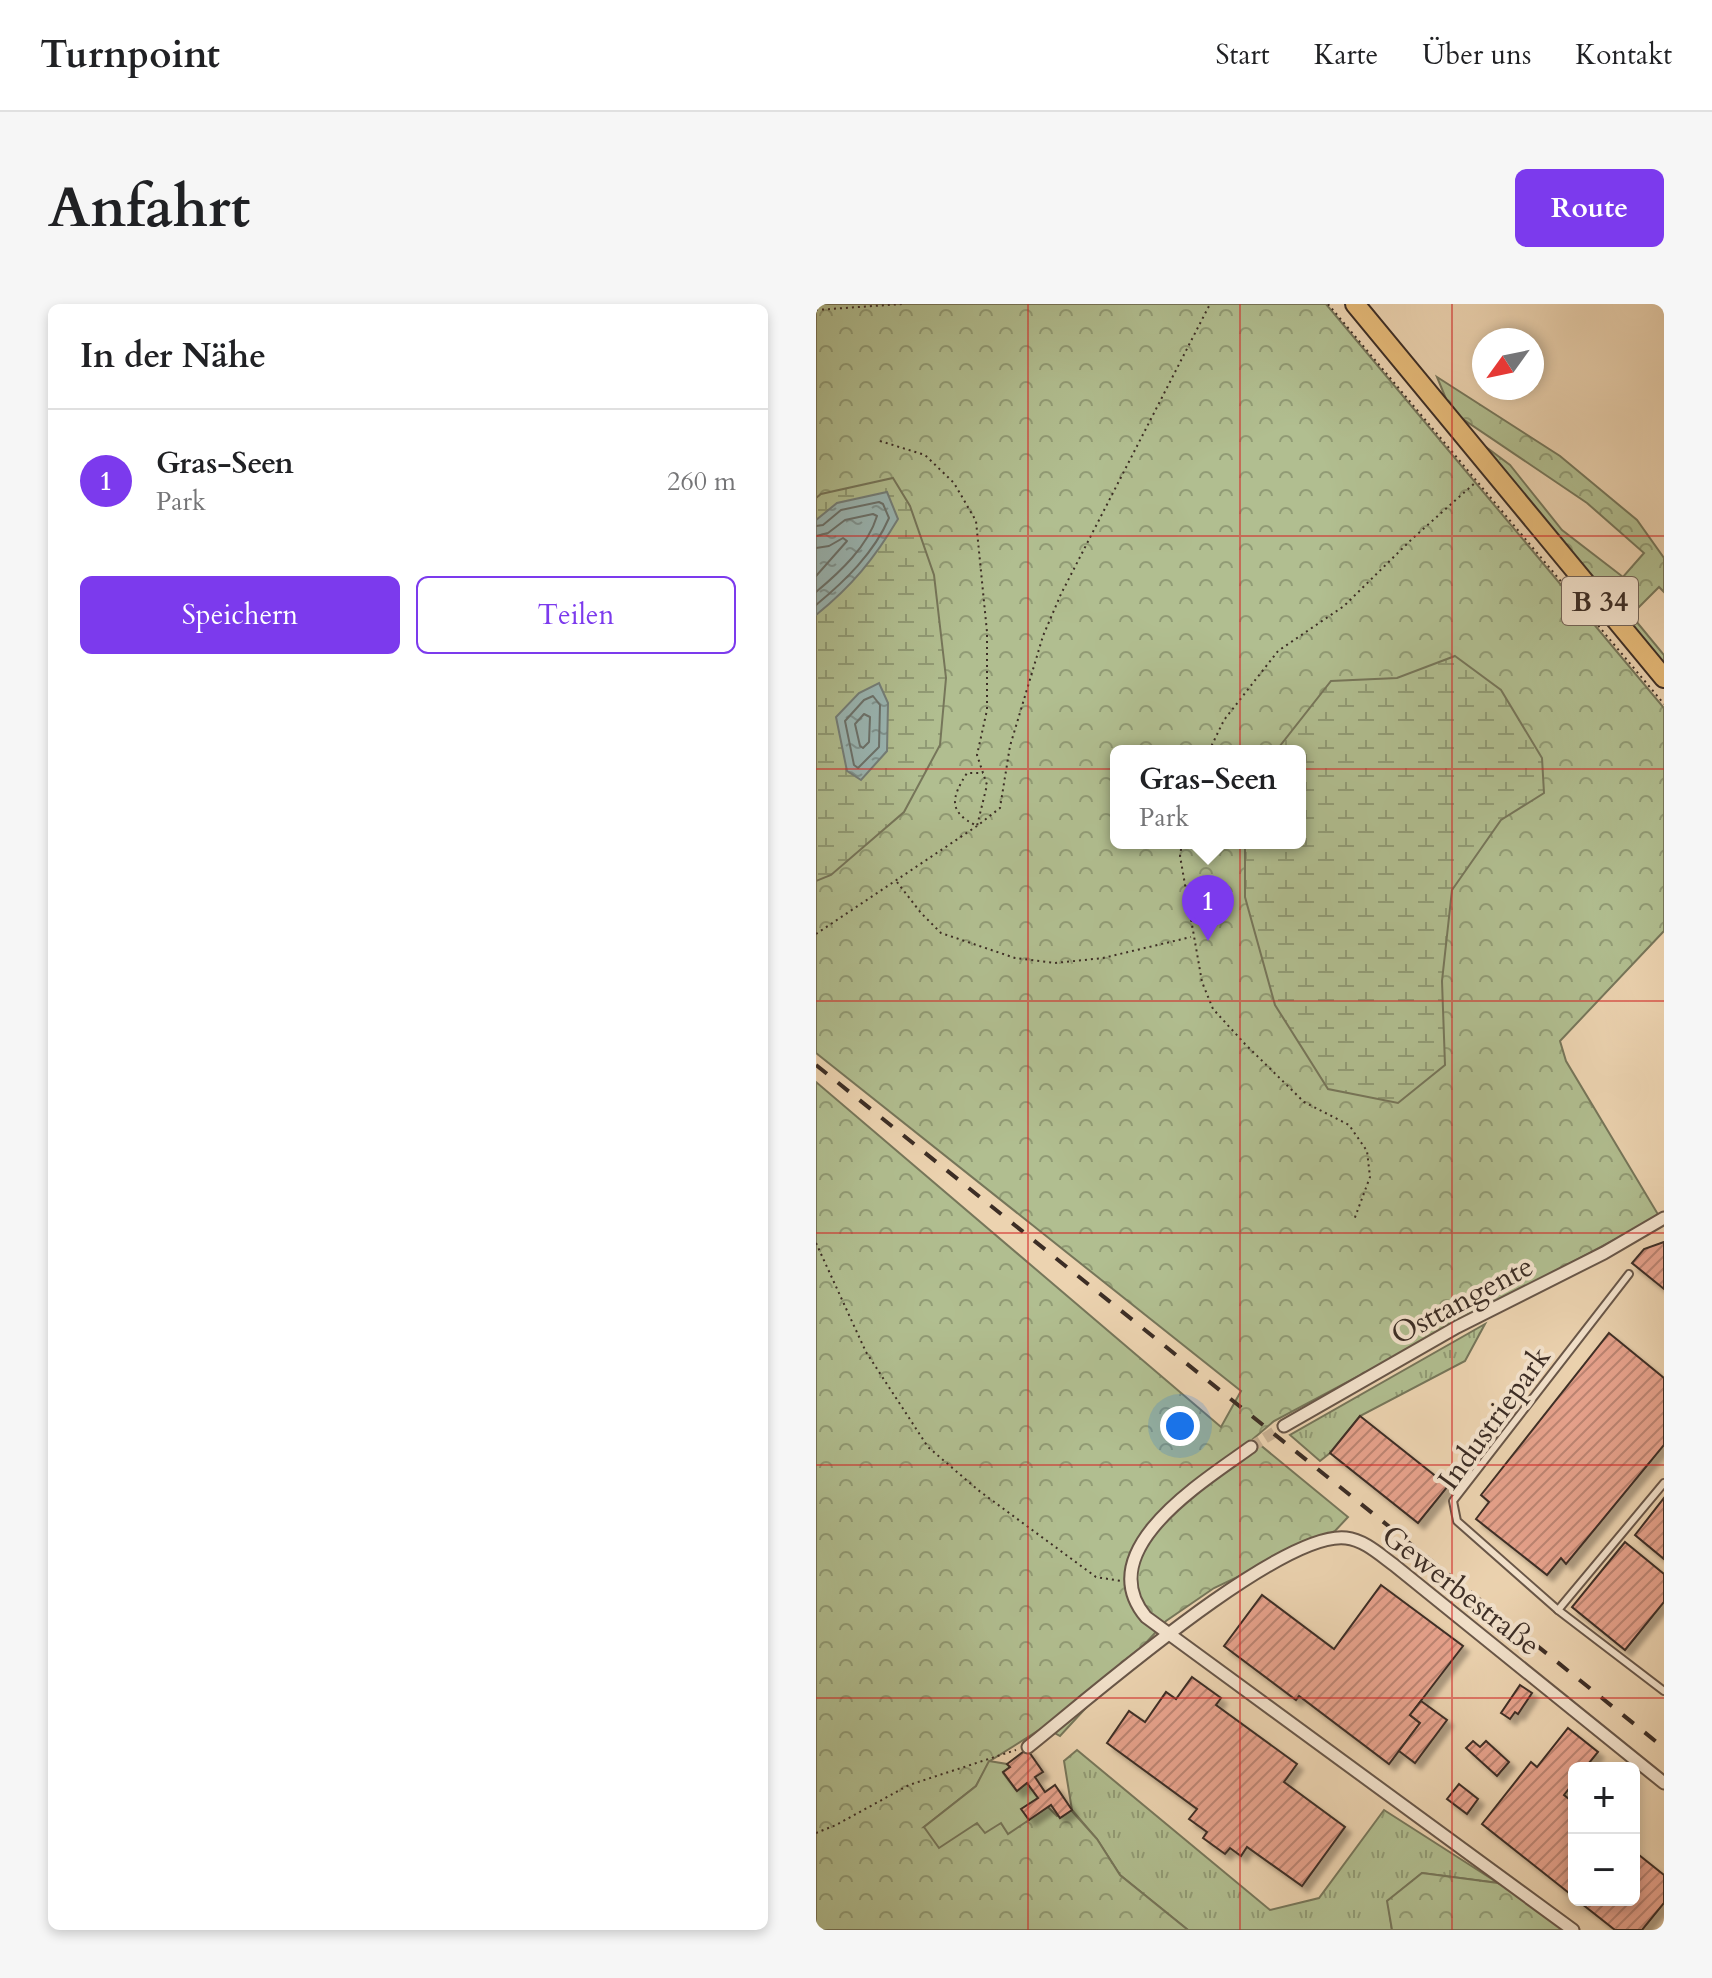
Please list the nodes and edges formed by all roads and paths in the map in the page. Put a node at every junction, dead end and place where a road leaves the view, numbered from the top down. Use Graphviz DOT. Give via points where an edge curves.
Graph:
graph roads {
  1 [pos="902,304"];
  2 [pos="1210,304"];
  3 [pos="1328,304"];
  4 [pos="1355,304"];
  5 [pos="816,310"];
  6 [pos="880,441"];
  7 [pos="1477,481"];
  8 [pos="1664,678"];
  9 [pos="1664,704"];
  10 [pos="1212,745"];
  11 [pos="983,773"];
  12 [pos="977,826"];
  13 [pos="1181,849"];
  14 [pos="896,881"];
  15 [pos="816,934"];
  16 [pos="1193,937"];
  17 [pos="1664,1218"];
  18 [pos="1354,1220"];
  19 [pos="816,1243"];
  20 [pos="1629,1274"];
  21 [pos="1284,1426"];
  22 [pos="1251,1447"];
  23 [pos="1664,1483"];
  24 [pos="1130,1582"];
  25 [pos="1558,1610"];
  26 [pos="1170,1634"];
  27 [pos="1664,1691"];
  28 [pos="1028,1747"];
  29 [pos="1664,1783"];
  30 [pos="816,1833"];
  31 [pos="1573,1930"];
  1 -- 5 [label="path"];
  2 -- 12 [label="path" via="1061,594 1010,746 1000,808"];
  3 -- 7 [label="path"];
  4 -- 8 [label="main road, B 34"];
  6 -- 11 [label="path" via="925,455 954,483 976,521 987,632 987,710 977,755"];
  7 -- 9 [label="path"];
  7 -- 10 [label="path" via="1344,606 1278,651 1224,720"];
  11 -- 12 [label="path" via="987,785"];
  11 -- 12 [label="path" via="967,773 955,792 956,810"];
  12 -- 14 [label="path"];
  13 -- 16 [label="path"];
  14 -- 15 [label="path"];
  14 -- 16 [label="path" via="941,933 1015,958 1055,963 1103,958"];
  16 -- 18 [label="path" via="1213,1009 1304,1102 1349,1125 1367,1151 1370,1177"];
  17 -- 21 [label="street, Osttangente"];
  19 -- 24 [label="path" via="866,1352 928,1447 1096,1577"];
  20 -- 25 [label="lane, Industriepark" via="1453,1501 1457,1521"];
  22 -- 24 [label="street" via="1154,1527 1137,1550"];
  23 -- 25 [label="lane"];
  24 -- 26 [label="street" via="1137,1606"];
  25 -- 27 [label="lane, Industriepark"];
  26 -- 28 [label="street, Gewerbestraße"];
  26 -- 29 [label="street, Gewerbestraße" via="1227,1589 1281,1559 1323,1540 1346,1538 1367,1545 1394,1565"];
  26 -- 31 [label="street"];
  28 -- 30 [label="path" via="909,1785"];
}
